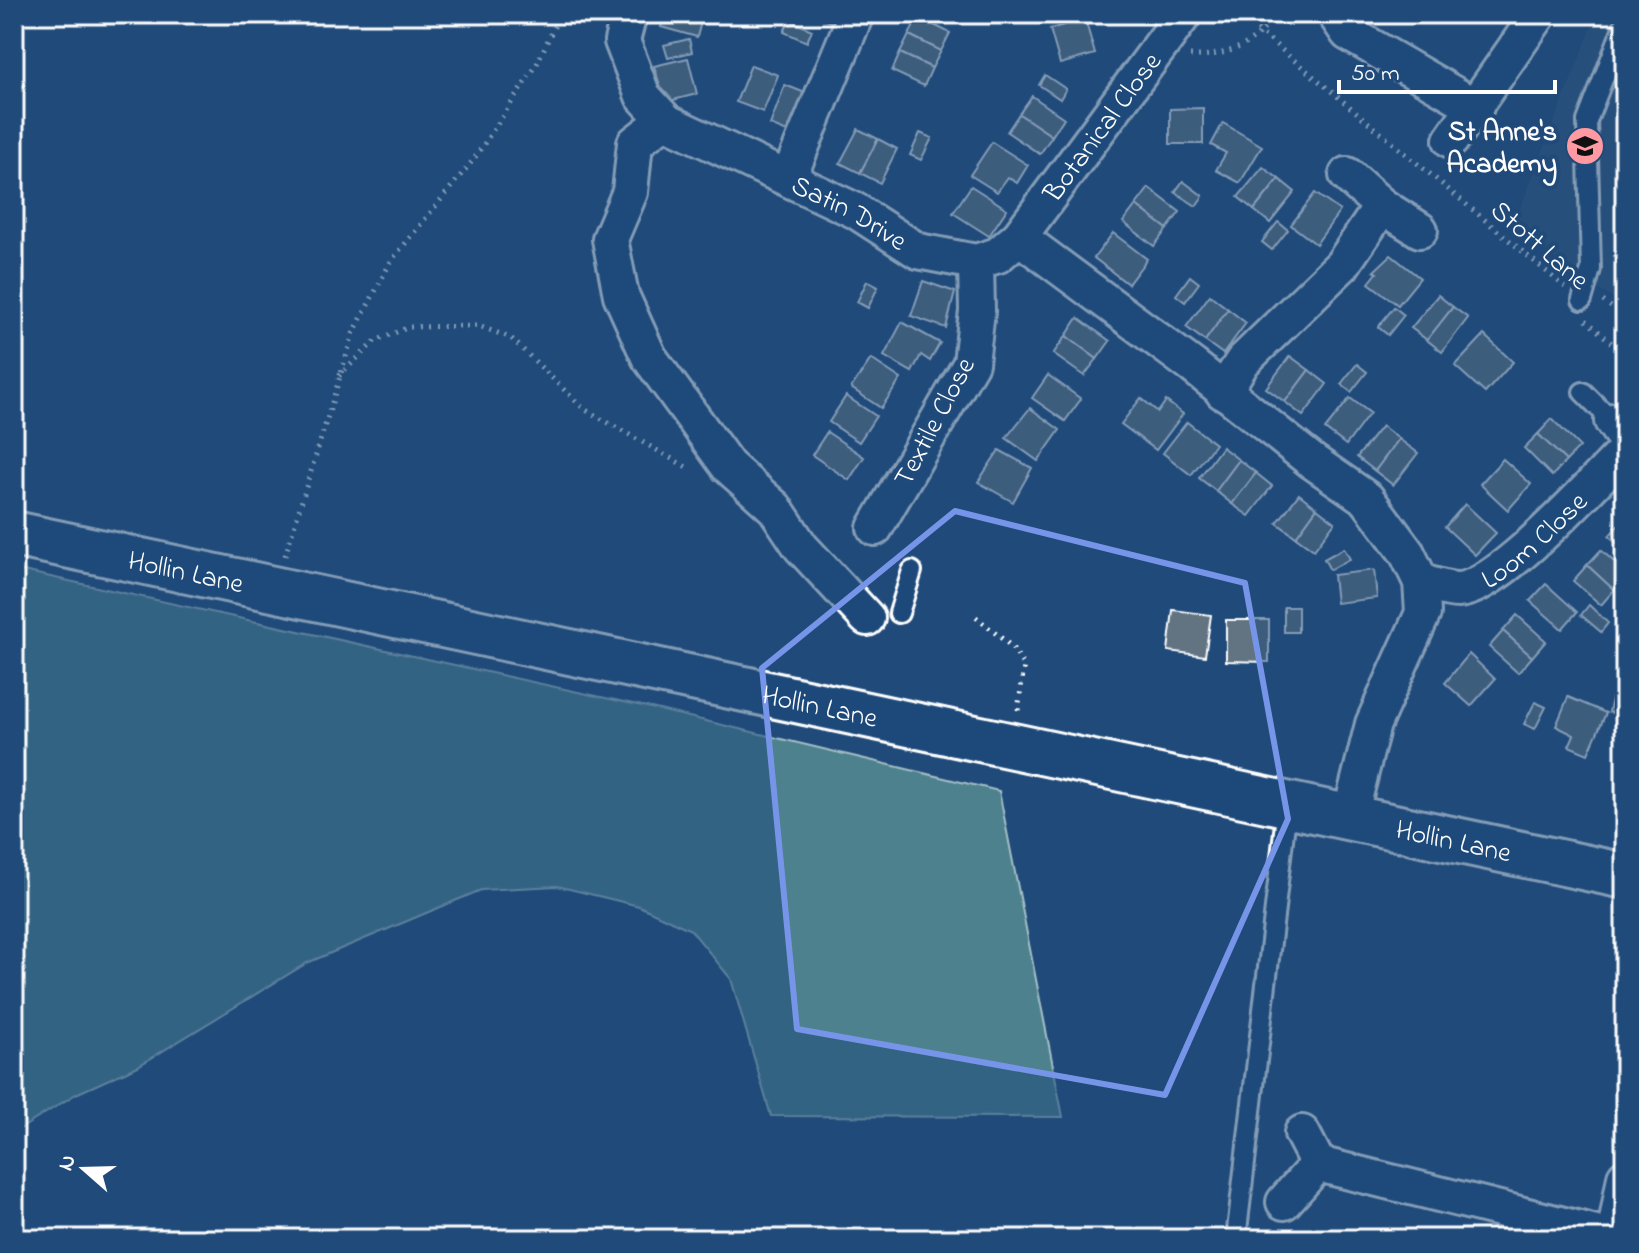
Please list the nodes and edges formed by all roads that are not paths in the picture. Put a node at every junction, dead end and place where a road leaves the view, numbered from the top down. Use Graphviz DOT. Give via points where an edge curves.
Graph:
graph roads {
  1 [pos="629,14"];
  2 [pos="856,14"];
  3 [pos="1184,14"];
  4 [pos="1335,14"];
  5 [pos="1539,14"];
  6 [pos="1625,22"];
  7 [pos="1476,107"];
  8 [pos="665,120"];
  9 [pos="1451,140"];
  10 [pos="1347,175"];
  11 [pos="789,177"];
  12 [pos="1382,206"];
  13 [pos="1420,230"];
  14 [pos="1019,237"];
  15 [pos="976,262"];
  16 [pos="1582,300"];
  17 [pos="1223,392"];
  18 [pos="1583,392"];
  19 [pos="1621,437"];
  20 [pos="875,528"];
  21 [pos="14,534"];
  22 [pos="912,571"];
  23 [pos="1421,582"];
  24 [pos="883,616"];
  25 [pos="1287,806"];
  26 [pos="1349,820"];
  27 [pos="1625,876"];
  28 [pos="1302,1133"];
  29 [pos="1318,1164"];
  30 [pos="1625,1177"];
  31 [pos="1284,1202"];
  32 [pos="1563,1232"];
  33 [pos="1617,1238"];
  34 [pos="1236,1239"];
  1 -- 8 [label="street, Satin Drive" via="622,41 643,96"];
  2 -- 11 [label="street"];
  3 -- 14 [label="street, Botanical Close"];
  4 -- 7 [label="street" via="1348,33"];
  5 -- 7 [label="street"];
  6 -- 16 [label="lane" via="1587,121 1591,269"];
  7 -- 9 [label="street"];
  8 -- 11 [label="street, Satin Drive"];
  8 -- 24 [label="street" via="635,143 630,192 610,239 621,295 712,469 775,508 801,547"];
  10 -- 12 [label="street"];
  11 -- 15 [label="street, Satin Drive" via="918,251"];
  12 -- 13 [label="street"];
  12 -- 17 [label="street" via="1342,265 1243,361"];
  14 -- 15 [label="street" via="998,255"];
  14 -- 17 [label="street"];
  15 -- 20 [label="street, Textile Close" via="971,363"];
  17 -- 23 [label="street" via="1367,499 1386,519"];
  18 -- 19 [label="lane"];
  19 -- 23 [label="street, Loom Close" via="1537,540 1490,576 1460,590"];
  21 -- 25 [label="main road, Hollin Lane"];
  22 -- 24 [label="lane"];
  23 -- 26 [label="street" via="1423,613 1373,724"];
  25 -- 26 [label="main road, Hollin Lane"];
  25 -- 34 [label="lane"];
  26 -- 27 [label="main road, Hollin Lane"];
  28 -- 29 [label="street"];
  29 -- 31 [label="street"];
  29 -- 32 [label="street"];
  30 -- 33 [label="street"];
  32 -- 33 [label="street"];
}
